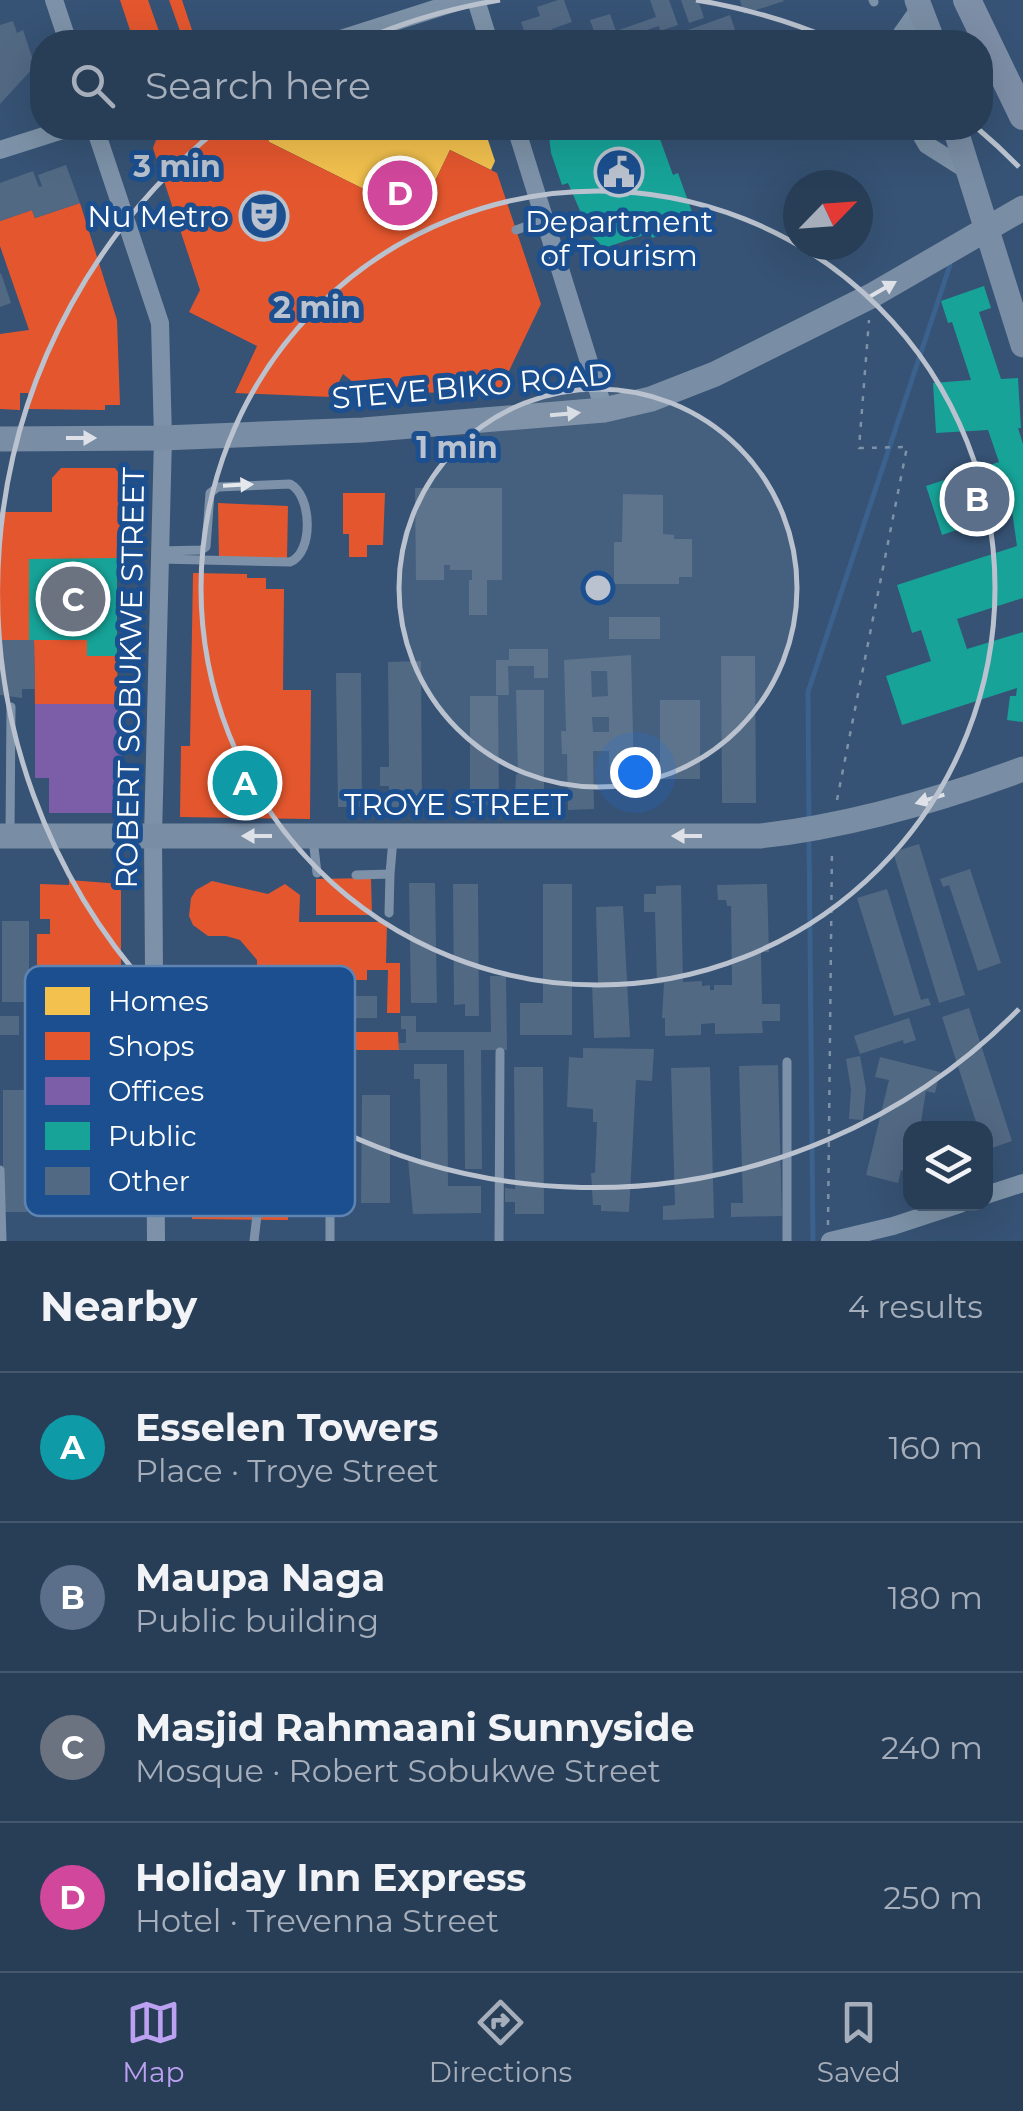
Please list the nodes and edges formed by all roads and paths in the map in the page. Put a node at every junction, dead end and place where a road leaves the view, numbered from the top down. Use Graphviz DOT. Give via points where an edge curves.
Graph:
graph roads {
  1 [pos="54,0"];
  2 [pos="462,0"];
  3 [pos="476,0"];
  4 [pos="966,0"];
  5 [pos="919,4"];
  6 [pos="64,30"];
  7 [pos="369,30"];
  8 [pos="485,30"];
  9 [pos="903,30"];
  10 [pos="929,30"];
  11 [pos="981,30"];
  12 [pos="993,55"];
  13 [pos="1023,116"];
  14 [pos="32,140"];
  15 [pos="98,140"];
  16 [pos="520,140"];
  17 [pos="924,140"];
  18 [pos="958,140"];
  19 [pos="0,150"];
  20 [pos="965,170"];
  21 [pos="1023,208"];
  22 [pos="544,220"];
  23 [pos="985,229"];
  24 [pos="516,230"];
  25 [pos="871,296"];
  26 [pos="1023,345"];
  27 [pos="604,410"];
  28 [pos="163,438"];
  29 [pos="0,440"];
  30 [pos="160,555"];
  31 [pos="10,707"];
  32 [pos="1023,770"];
  33 [pos="828,826"];
  34 [pos="5,836"];
  35 [pos="153,836"];
  36 [pos="313,836"];
  37 [pos="393,836"];
  38 [pos="317,873"];
  39 [pos="390,874"];
  40 [pos="356,875"];
  41 [pos="389,912"];
  42 [pos="154,966"];
  43 [pos="500,1052"];
  44 [pos="787,1062"];
  45 [pos="0,1170"];
  46 [pos="1023,1183"];
  47 [pos="993,1193"];
  48 [pos="939,1211"];
  49 [pos="156,1216"];
  50 [pos="257,1216"];
  51 [pos="2,1241"];
  52 [pos="156,1241"];
  53 [pos="254,1241"];
  54 [pos="499,1241"];
  55 [pos="786,1241"];
  56 [pos="833,1241"];
  1 -- 6 [label="street"];
  2 -- 7 [label="street"];
  3 -- 8 [label="street"];
  4 -- 11 [label="main road"];
  5 -- 9 [label="street"];
  5 -- 10 [label="main road"];
  12 -- 13 [label="main road"];
  14 -- 19 [label="street"];
  15 -- 28 [label="street, ROBERT SOBUKWE STREET" via="157,306"];
  16 -- 22 [label="street"];
  17 -- 20 [label="street"];
  18 -- 20 [label="main road"];
  20 -- 23 [label="main road"];
  21 -- 23 [label="main road, STEVE BIKO ROAD"];
  22 -- 24 [label="lane"];
  22 -- 27 [label="street"];
  25 -- 23 [label="main road, STEVE BIKO ROAD, one-way"];
  23 -- 26 [label="main road"];
  25 -- 27 [label="main road, STEVE BIKO ROAD" via="715,374"];
  25 -- 33 [label="path" via="859,448 908,447"];
  28 -- 27 [label="main road, STEVE BIKO ROAD, one-way"];
  29 -- 28 [label="main road, STEVE BIKO ROAD, one-way"];
  28 -- 30 [label="street, ROBERT SOBUKWE STREET"];
  30 -- 30 [label="lane, one-way" via="206,547 207,506 218,487 298,488 305,536 298,559"];
  30 -- 35 [label="street, ROBERT SOBUKWE STREET"];
  31 -- 34 [label="lane"];
  32 -- 33 [label="main road, TROYE STREET, one-way"];
  33 -- 37 [label="main road, TROYE STREET, one-way" via="785,834"];
  33 -- 56 [label="path"];
  34 -- 35 [label="main road, TROYE STREET"];
  36 -- 35 [label="main road, TROYE STREET, one-way"];
  35 -- 42 [label="street, ROBERT SOBUKWE STREET"];
  36 -- 37 [label="main road, TROYE STREET"];
  36 -- 38 [label="lane"];
  37 -- 39 [label="lane"];
  39 -- 40 [label="lane"];
  39 -- 41 [label="lane"];
  43 -- 54 [label="lane"];
  44 -- 55 [label="lane"];
  45 -- 51 [label="lane"];
  46 -- 47 [label="street"];
  48 -- 56 [label="street"];
  49 -- 52 [label="street, ROBERT SOBUKWE STREET"];
  50 -- 53 [label="lane"];
}
